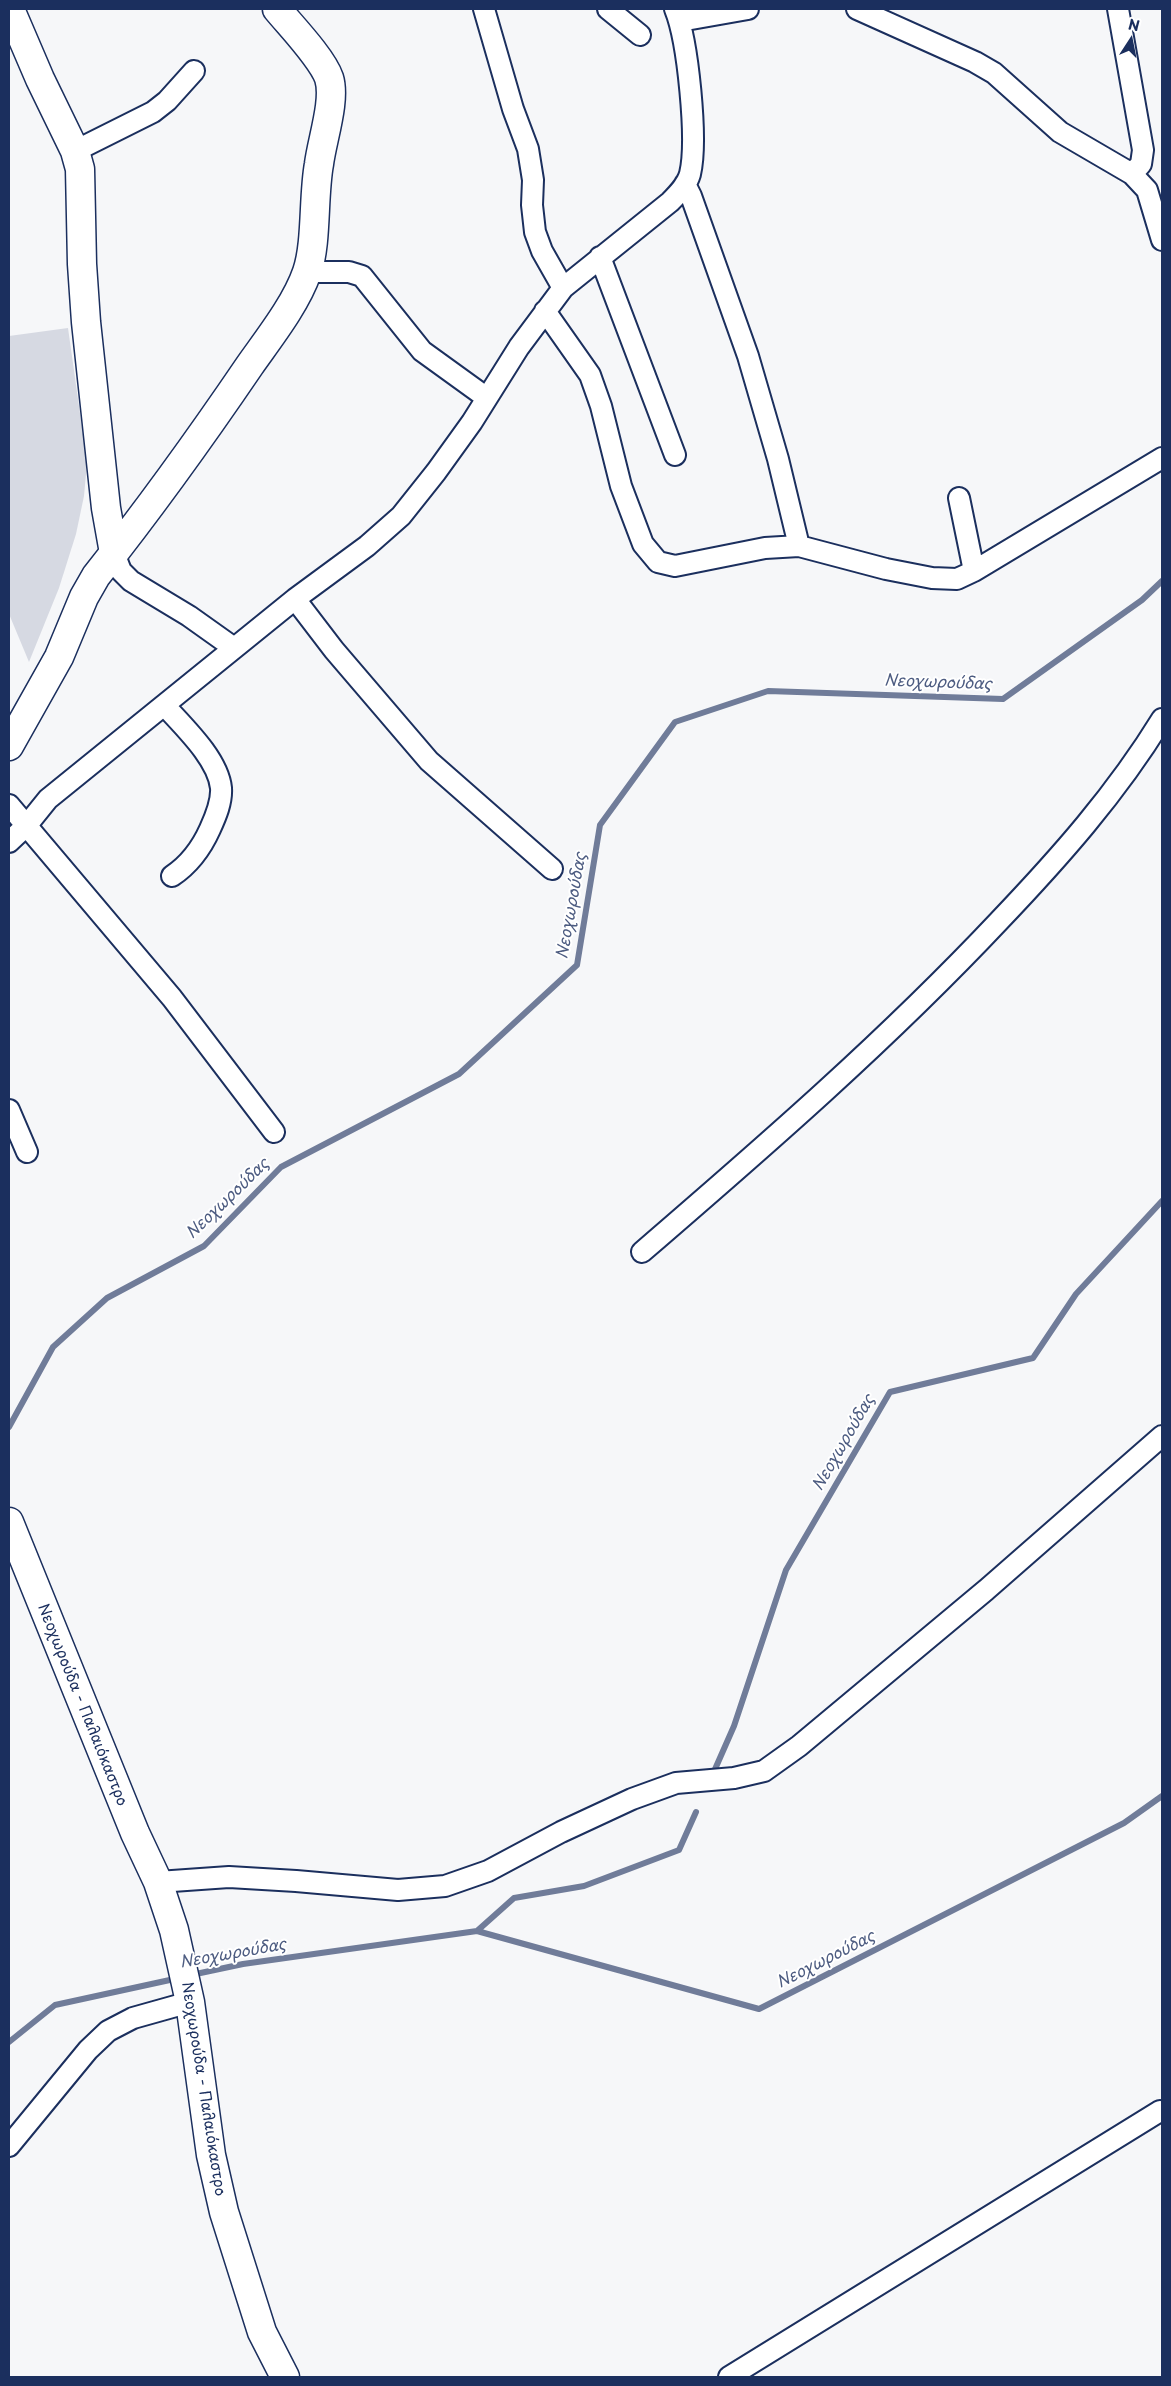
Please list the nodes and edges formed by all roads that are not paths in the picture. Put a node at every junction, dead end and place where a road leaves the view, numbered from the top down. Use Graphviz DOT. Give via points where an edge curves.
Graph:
graph roads {
  1 [pos="10,9"];
  2 [pos="277,9"];
  3 [pos="484,9"];
  4 [pos="608,9"];
  5 [pos="748,9"];
  6 [pos="857,9"];
  7 [pos="1118,9"];
  8 [pos="677,15"];
  9 [pos="640,35"];
  10 [pos="194,71"];
  11 [pos="75,151"];
  12 [pos="1132,174"];
  13 [pos="685,184"];
  14 [pos="1162,240"];
  15 [pos="600,257"];
  16 [pos="307,272"];
  17 [pos="563,288"];
  18 [pos="545,311"];
  19 [pos="487,398"];
  20 [pos="675,455"];
  21 [pos="1162,458"];
  22 [pos="960,498"];
  23 [pos="799,546"];
  24 [pos="114,553"];
  25 [pos="974,571"];
  26 [pos="295,599"];
  27 [pos="234,648"];
  28 [pos="165,706"];
  29 [pos="1162,719"];
  30 [pos="9,746"];
  31 [pos="9,805"];
  32 [pos="27,825"];
  33 [pos="9,842"];
  34 [pos="552,869"];
  35 [pos="172,876"];
  36 [pos="9,1110"];
  37 [pos="274,1132"];
  38 [pos="27,1152"];
  39 [pos="642,1252"];
  40 [pos="1162,1436"];
  41 [pos="9,1522"];
  42 [pos="158,1882"];
  43 [pos="190,2002"];
  44 [pos="1160,2111"];
  45 [pos="9,2146"];
  46 [pos="285,2377"];
  47 [pos="730,2377"];
  1 -- 11 [label="street"];
  2 -- 16 [label="street" via="317,59 330,83"];
  3 -- 17 [label="street" via="528,149 536,232 542,252"];
  4 -- 9 [label="street"];
  5 -- 8 [label="street"];
  6 -- 12 [label="street" via="994,73 1060,132"];
  7 -- 12 [label="street" via="1143,150 1141,164"];
  8 -- 13 [label="street" via="685,44 693,142 692,163"];
  10 -- 11 [label="street" via="153,112"];
  11 -- 24 [label="street" via="82,190 86,322 106,508"];
  12 -- 14 [label="street" via="1147,190"];
  13 -- 15 [label="street" via="670,202"];
  13 -- 23 [label="street" via="748,356"];
  15 -- 17 [label="street"];
  15 -- 20 [label="street"];
  16 -- 19 [label="street" via="349,272 362,276 422,351"];
  16 -- 24 [label="street" via="255,358"];
  17 -- 18 [label="street"];
  18 -- 19 [label="street"];
  18 -- 23 [label="street" via="590,375 621,486 643,544 658,562 674,566 765,548"];
  19 -- 26 [label="street" via="401,516 367,546"];
  21 -- 25 [label="street"];
  22 -- 25 [label="street"];
  23 -- 25 [label="street" via="932,578 957,579"];
  24 -- 27 [label="street" via="121,571 131,581"];
  24 -- 30 [label="street" via="90,586 59,657"];
  26 -- 27 [label="street"];
  26 -- 34 [label="street" via="429,761"];
  27 -- 28 [label="street"];
  28 -- 32 [label="street" via="48,799"];
  28 -- 35 [label="street" via="196,740 212,765 221,788 218,812 207,836 195,856"];
  29 -- 39 [label="street" via="1128,772 1078,836 917,1006"];
  31 -- 32 [label="street"];
  32 -- 33 [label="street"];
  32 -- 37 [label="street" via="172,998"];
  36 -- 38 [label="street"];
  40 -- 42 [label="street" via="993,1584 799,1746 764,1771 734,1778 676,1783 632,1799 561,1832 488,1871 445,1886 398,1890 229,1877"];
  41 -- 42 [label="street, Νεοχωρούδα - Παλαιόκαστρο" via="135,1833"];
  42 -- 43 [label="street, Νεοχωρούδα - Παλαιόκαστρο" via="174,1930"];
  43 -- 45 [label="street" via="134,2018 108,2031 88,2050"];
  43 -- 46 [label="street, Νεοχωρούδα - Παλαιόκαστρο" via="211,2155 224,2212 262,2332"];
  44 -- 47 [label="street"];
}
